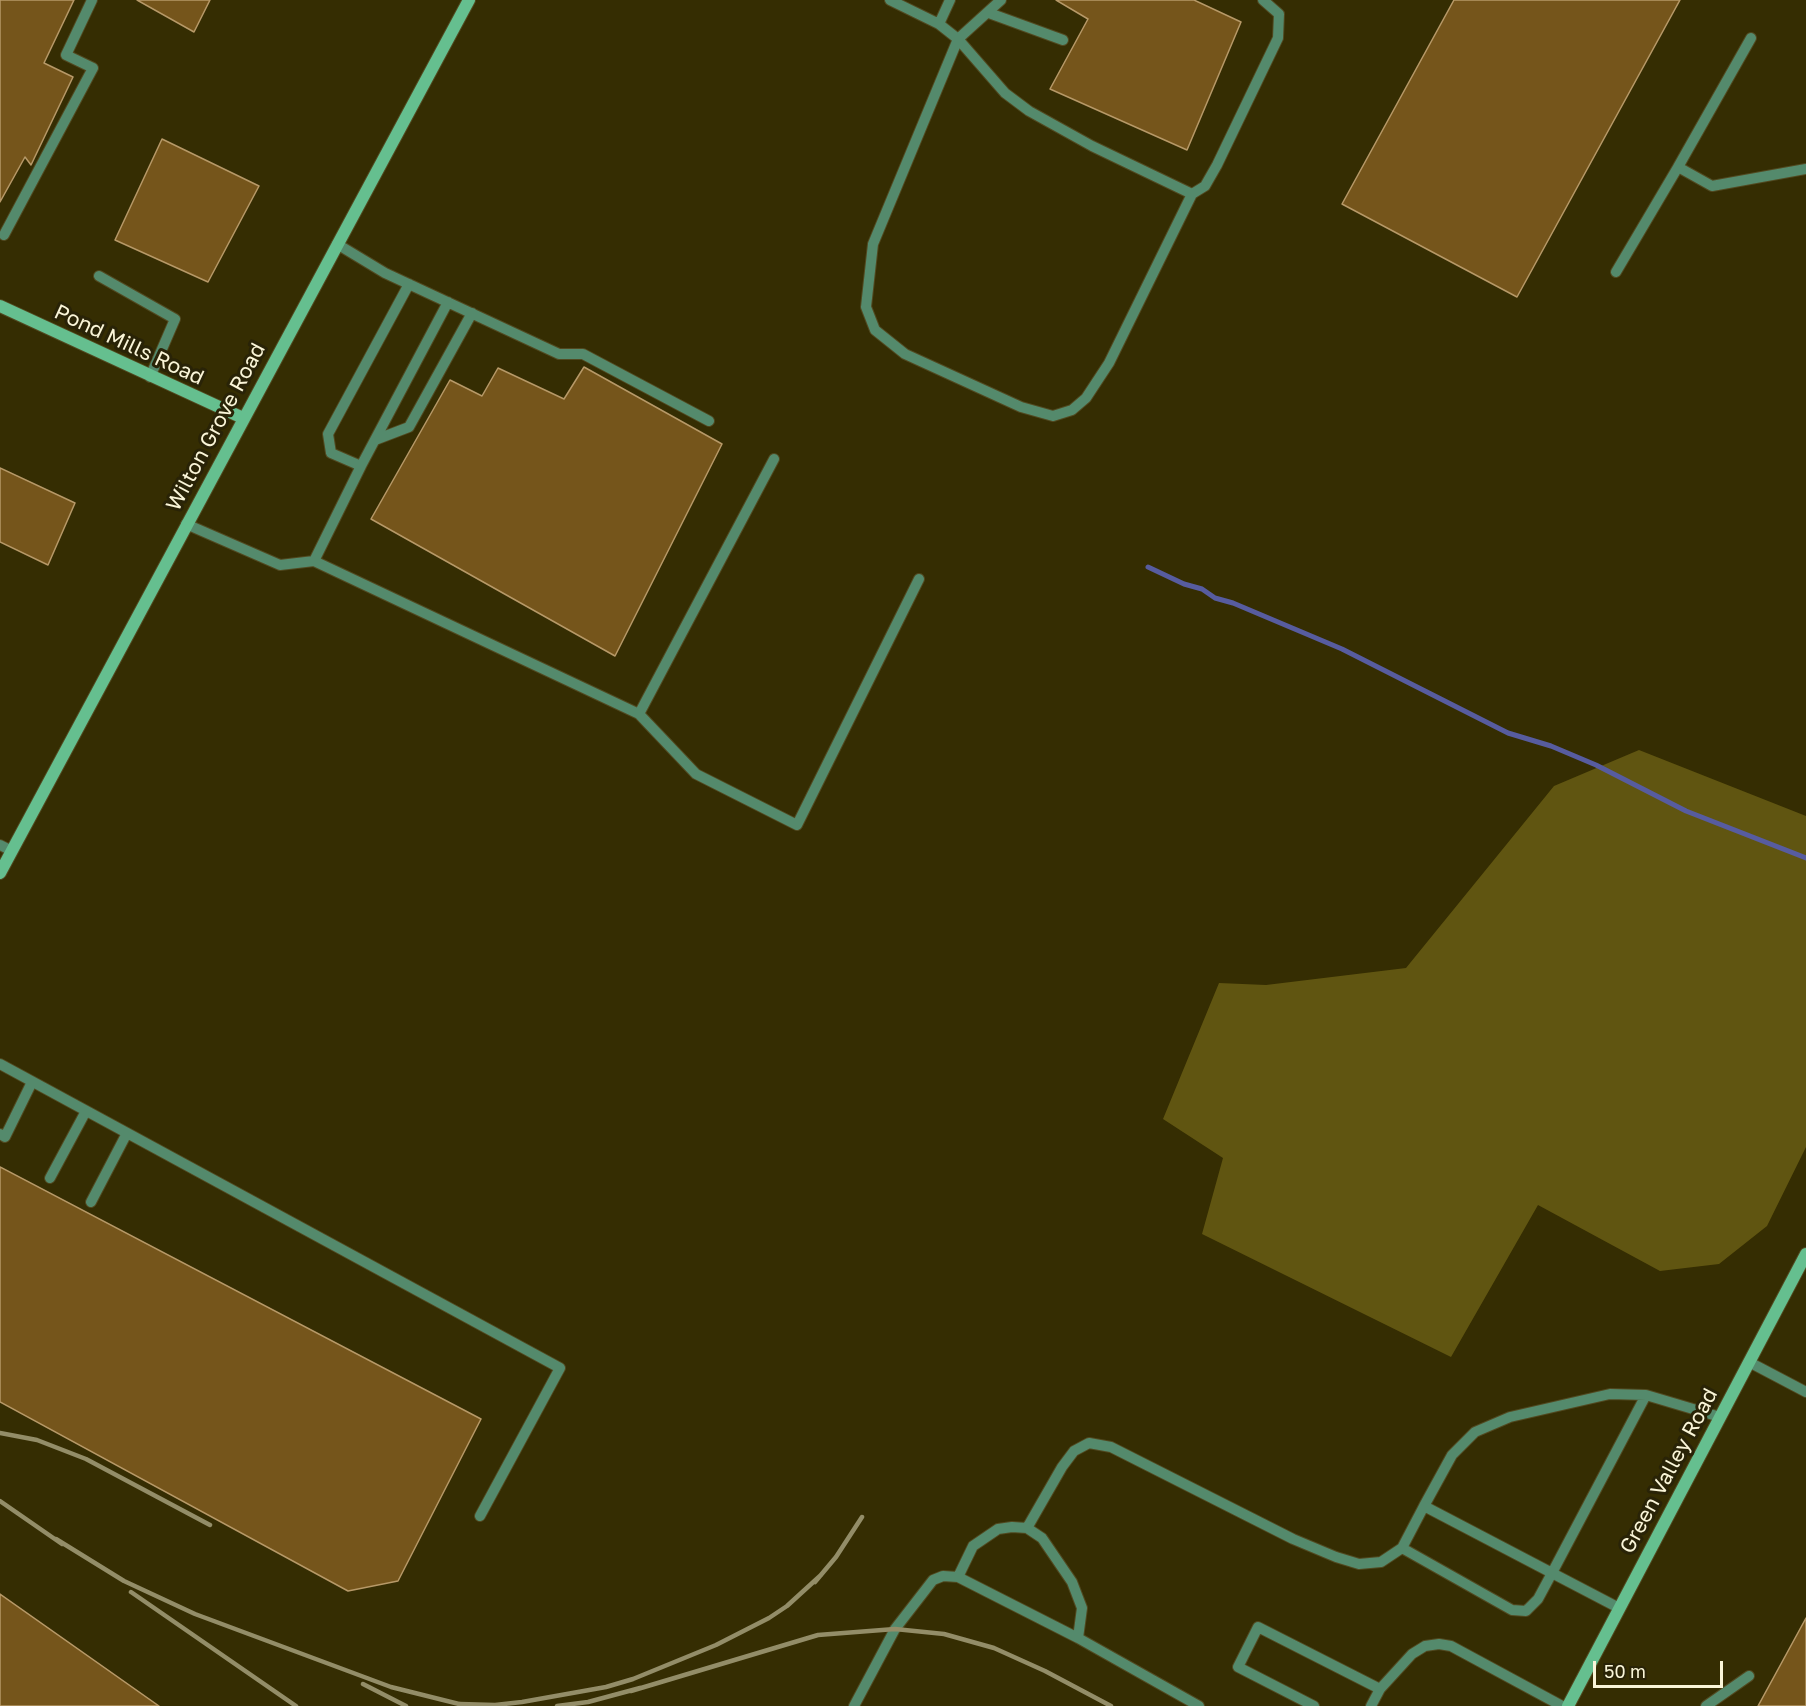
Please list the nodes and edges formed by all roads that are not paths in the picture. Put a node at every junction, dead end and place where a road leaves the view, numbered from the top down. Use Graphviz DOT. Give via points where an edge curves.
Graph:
graph roads {
  1 [pos="92,0"];
  2 [pos="469,0"];
  3 [pos="890,0"];
  4 [pos="950,0"];
  5 [pos="1001,0"];
  6 [pos="1263,0"];
  7 [pos="989,13"];
  8 [pos="939,24"];
  9 [pos="1751,38"];
  10 [pos="958,39"];
  11 [pos="1063,40"];
  12 [pos="1678,167"];
  13 [pos="1806,169"];
  14 [pos="1192,194"];
  15 [pos="1,237"];
  16 [pos="337,244"];
  17 [pos="1616,272"];
  18 [pos="99,276"];
  19 [pos="409,284"];
  20 [pos="448,302"];
  21 [pos="0,306"];
  22 [pos="472,313"];
  23 [pos="150,377"];
  24 [pos="243,418"];
  25 [pos="709,421"];
  26 [pos="375,440"];
  27 [pos="774,459"];
  28 [pos="361,466"];
  29 [pos="186,525"];
  30 [pos="314,561"];
  31 [pos="920,579"];
  32 [pos="639,714"];
  33 [pos="0,844"];
  34 [pos="12,850"];
  35 [pos="0,873"];
  36 [pos="0,1064"];
  37 [pos="32,1082"];
  38 [pos="86,1111"];
  39 [pos="127,1133"];
  40 [pos="0,1134"];
  41 [pos="50,1178"];
  42 [pos="91,1202"];
  43 [pos="1806,1254"];
  44 [pos="1749,1362"];
  45 [pos="1806,1392"];
  46 [pos="1646,1395"];
  47 [pos="1720,1418"];
  48 [pos="1424,1506"];
  49 [pos="480,1516"];
  50 [pos="1027,1528"];
  51 [pos="1401,1548"];
  52 [pos="1552,1573"];
  53 [pos="958,1576"];
  54 [pos="1619,1608"];
  55 [pos="1078,1638"];
  56 [pos="1749,1676"];
  57 [pos="1380,1689"];
  58 [pos="854,1706"];
  59 [pos="1198,1706"];
  60 [pos="1314,1706"];
  61 [pos="1371,1706"];
  62 [pos="1562,1706"];
  63 [pos="1568,1706"];
  64 [pos="1706,1706"];
  1 -- 15 [label="lane" via="66,55 93,68"];
  2 -- 16 [label="main road, Wilton Grove Road"];
  3 -- 8 [label="lane"];
  4 -- 8 [label="lane"];
  5 -- 7 [label="lane"];
  6 -- 14 [label="lane" via="1279,14 1278,38 1218,165 1205,186"];
  7 -- 10 [label="lane"];
  7 -- 11 [label="lane"];
  8 -- 10 [label="lane"];
  9 -- 12 [label="lane"];
  10 -- 14 [label="lane" via="1005,93 1029,111"];
  10 -- 14 [label="lane" via="873,244 866,307 876,330 905,354 1021,407 1053,416 1072,410 1086,398 1109,363"];
  12 -- 13 [label="lane" via="1712,186"];
  12 -- 17 [label="lane"];
  16 -- 19 [label="lane"];
  16 -- 24 [label="main road, Wilton Grove Road"];
  18 -- 23 [label="lane" via="175,319"];
  19 -- 20 [label="lane"];
  19 -- 28 [label="lane" via="328,434 331,453"];
  20 -- 22 [label="lane"];
  20 -- 26 [label="lane"];
  21 -- 23 [label="main road, Pond Mills Road"];
  22 -- 25 [label="lane" via="559,354 583,354"];
  22 -- 26 [label="lane" via="410,427"];
  23 -- 24 [label="main road, Pond Mills Road"];
  24 -- 29 [label="main road, Wilton Grove Road"];
  26 -- 28 [label="lane"];
  27 -- 32 [label="lane"];
  28 -- 30 [label="lane"];
  29 -- 30 [label="lane" via="280,565"];
  29 -- 34 [label="main road, Wilton Grove Road"];
  30 -- 32 [label="lane"];
  31 -- 32 [label="lane" via="797,825 696,774"];
  33 -- 34 [label="lane"];
  34 -- 35 [label="main road, Wilton Grove Road"];
  36 -- 37 [label="lane"];
  37 -- 38 [label="lane"];
  37 -- 40 [label="lane" via="5,1137"];
  38 -- 39 [label="lane"];
  38 -- 41 [label="lane"];
  39 -- 42 [label="lane"];
  39 -- 49 [label="lane" via="560,1368"];
  43 -- 44 [label="main road, Green Valley Road"];
  44 -- 45 [label="lane"];
  44 -- 47 [label="main road, Green Valley Road"];
  46 -- 47 [label="lane"];
  46 -- 48 [label="lane" via="1610,1395 1566,1402 1510,1417 1475,1432 1452,1455"];
  46 -- 52 [label="lane"];
  47 -- 54 [label="main road, Green Valley Road"];
  48 -- 51 [label="lane"];
  48 -- 52 [label="lane"];
  50 -- 51 [label="lane" via="1062,1467 1074,1451 1089,1443 1122,1452 1336,1557 1359,1564 1381,1562"];
  50 -- 53 [label="lane" via="998,1529 984,1536 973,1546"];
  50 -- 55 [label="lane" via="1042,1538 1072,1582 1082,1608"];
  51 -- 52 [label="lane" via="1512,1610 1526,1611 1538,1599"];
  52 -- 54 [label="lane"];
  53 -- 55 [label="lane"];
  53 -- 58 [label="lane" via="933,1580 895,1629"];
  54 -- 63 [label="main road, Green Valley Road"];
  55 -- 59 [label="lane"];
  56 -- 64 [label="lane"];
  57 -- 60 [label="lane" via="1258,1627 1238,1667"];
  57 -- 61 [label="lane"];
  57 -- 62 [label="lane" via="1412,1654 1439,1644 1451,1646"];
}
